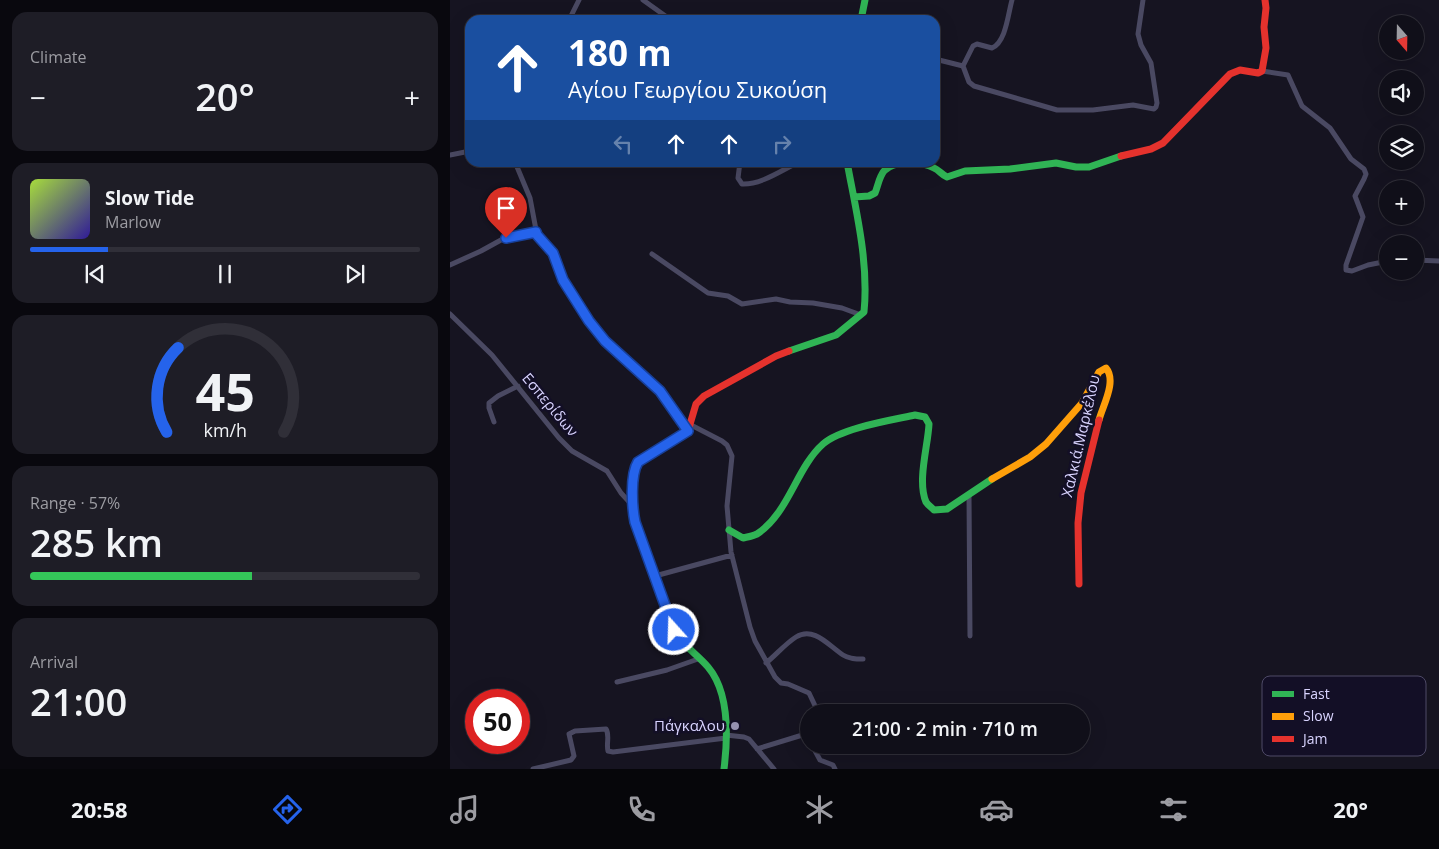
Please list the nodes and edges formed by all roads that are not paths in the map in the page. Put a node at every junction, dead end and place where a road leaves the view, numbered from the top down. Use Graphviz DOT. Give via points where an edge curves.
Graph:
graph roads {
  1 [pos="579,0"];
  2 [pos="643,0"];
  3 [pos="865,0"];
  4 [pos="1012,0"];
  5 [pos="1143,0"];
  6 [pos="1265,0"];
  7 [pos="572,15"];
  8 [pos="664,15"];
  9 [pos="862,15"];
  10 [pos="940,60"];
  11 [pos="963,66"];
  12 [pos="1262,71"];
  13 [pos="465,151"];
  14 [pos="450,155"];
  15 [pos="517,167"];
  16 [pos="739,167"];
  17 [pos="789,167"];
  18 [pos="848,167"];
  19 [pos="889,167"];
  20 [pos="931,167"];
  21 [pos="854,197"];
  22 [pos="536,232"];
  23 [pos="652,254"];
  24 [pos="1424,260"];
  25 [pos="1439,261"];
  26 [pos="1379,263"];
  27 [pos="450,265"];
  28 [pos="450,314"];
  29 [pos="861,315"];
  30 [pos="518,386"];
  31 [pos="494,422"];
  32 [pos="690,428"];
  33 [pos="969,494"];
  34 [pos="633,506"];
  35 [pos="729,530"];
  36 [pos="732,555"];
  37 [pos="655,576"];
  38 [pos="1079,584"];
  39 [pos="970,636"];
  40 [pos="698,659"];
  41 [pos="863,659"];
  42 [pos="766,663"];
  43 [pos="617,682"];
  44 [pos="815,704"];
  45 [pos="726,736"];
  46 [pos="800,737"];
  47 [pos="757,749"];
  48 [pos="817,754"];
  49 [pos="533,769"];
  50 [pos="724,769"];
  51 [pos="774,769"];
  52 [pos="835,769"];
  1 -- 7 [label="street"];
  2 -- 8 [label="street"];
  3 -- 9 [label="street"];
  4 -- 11 [label="street" via="998,44 992,48 973,46"];
  5 -- 11 [label="street" via="1138,32 1150,62 1157,102 1154,109 1133,105 1058,110 972,84"];
  6 -- 12 [label="street" via="1266,48"];
  10 -- 11 [label="street"];
  12 -- 20 [label="street" via="1240,70 1227,76 1163,143 1151,149 1085,167 1056,163 960,172 948,177"];
  12 -- 26 [label="street" via="1288,75 1302,106 1330,128 1351,159 1364,169 1366,174 1355,196 1363,220 1346,270"];
  13 -- 14 [label="street"];
  15 -- 22 [label="street" via="530,198"];
  16 -- 17 [label="street" via="738,178 742,184"];
  18 -- 21 [label="street"];
  19 -- 21 [label="street" via="883,172 874,193"];
  21 -- 29 [label="street" via="866,290 865,308"];
  22 -- 27 [label="street" via="501,240"];
  22 -- 32 [label="street" via="556,258 566,286 597,332 660,391"];
  23 -- 29 [label="street" via="708,293 728,296 742,304 776,299 814,302"];
  24 -- 25 [label="street"];
  28 -- 30 [label="street, Εσπερίδων"];
  29 -- 32 [label="street" via="836,334 776,356 704,396 696,404"];
  30 -- 31 [label="street" via="489,403"];
  30 -- 34 [label="street, Εσπερίδων" via="558,438 572,451 607,472"];
  32 -- 34 [label="street" via="638,462"];
  32 -- 35 [label="street" via="722,441 730,450"];
  33 -- 35 [label="street, Χαλκιά.Μαρκέλου" via="944,510 928,506 923,476 929,424 925,416 914,415 825,442 817,449 780,511 763,531 742,538"];
  33 -- 38 [label="street, Χαλκιά.Μαρκέλου" via="1046,444 1074,413 1099,372 1107,369 1111,381 1097,425 1079,508"];
  33 -- 39 [label="street"];
  34 -- 37 [label="street" via="635,522"];
  35 -- 36 [label="street"];
  36 -- 37 [label="street"];
  36 -- 42 [label="street" via="750,627"];
  37 -- 40 [label="street" via="676,636"];
  40 -- 43 [label="street"];
  40 -- 45 [label="street" via="717,681"];
  41 -- 42 [label="street" via="844,656 807,633 795,638"];
  42 -- 44 [label="street" via="780,682 810,694"];
  45 -- 47 [label="street" via="747,738"];
  45 -- 49 [label="street" via="613,752 607,748 606,729 575,731 569,734 574,756 571,760"];
  45 -- 50 [label="street"];
  46 -- 47 [label="street"];
  47 -- 51 [label="street"];
  48 -- 52 [label="street" via="820,760 833,764"];
}
